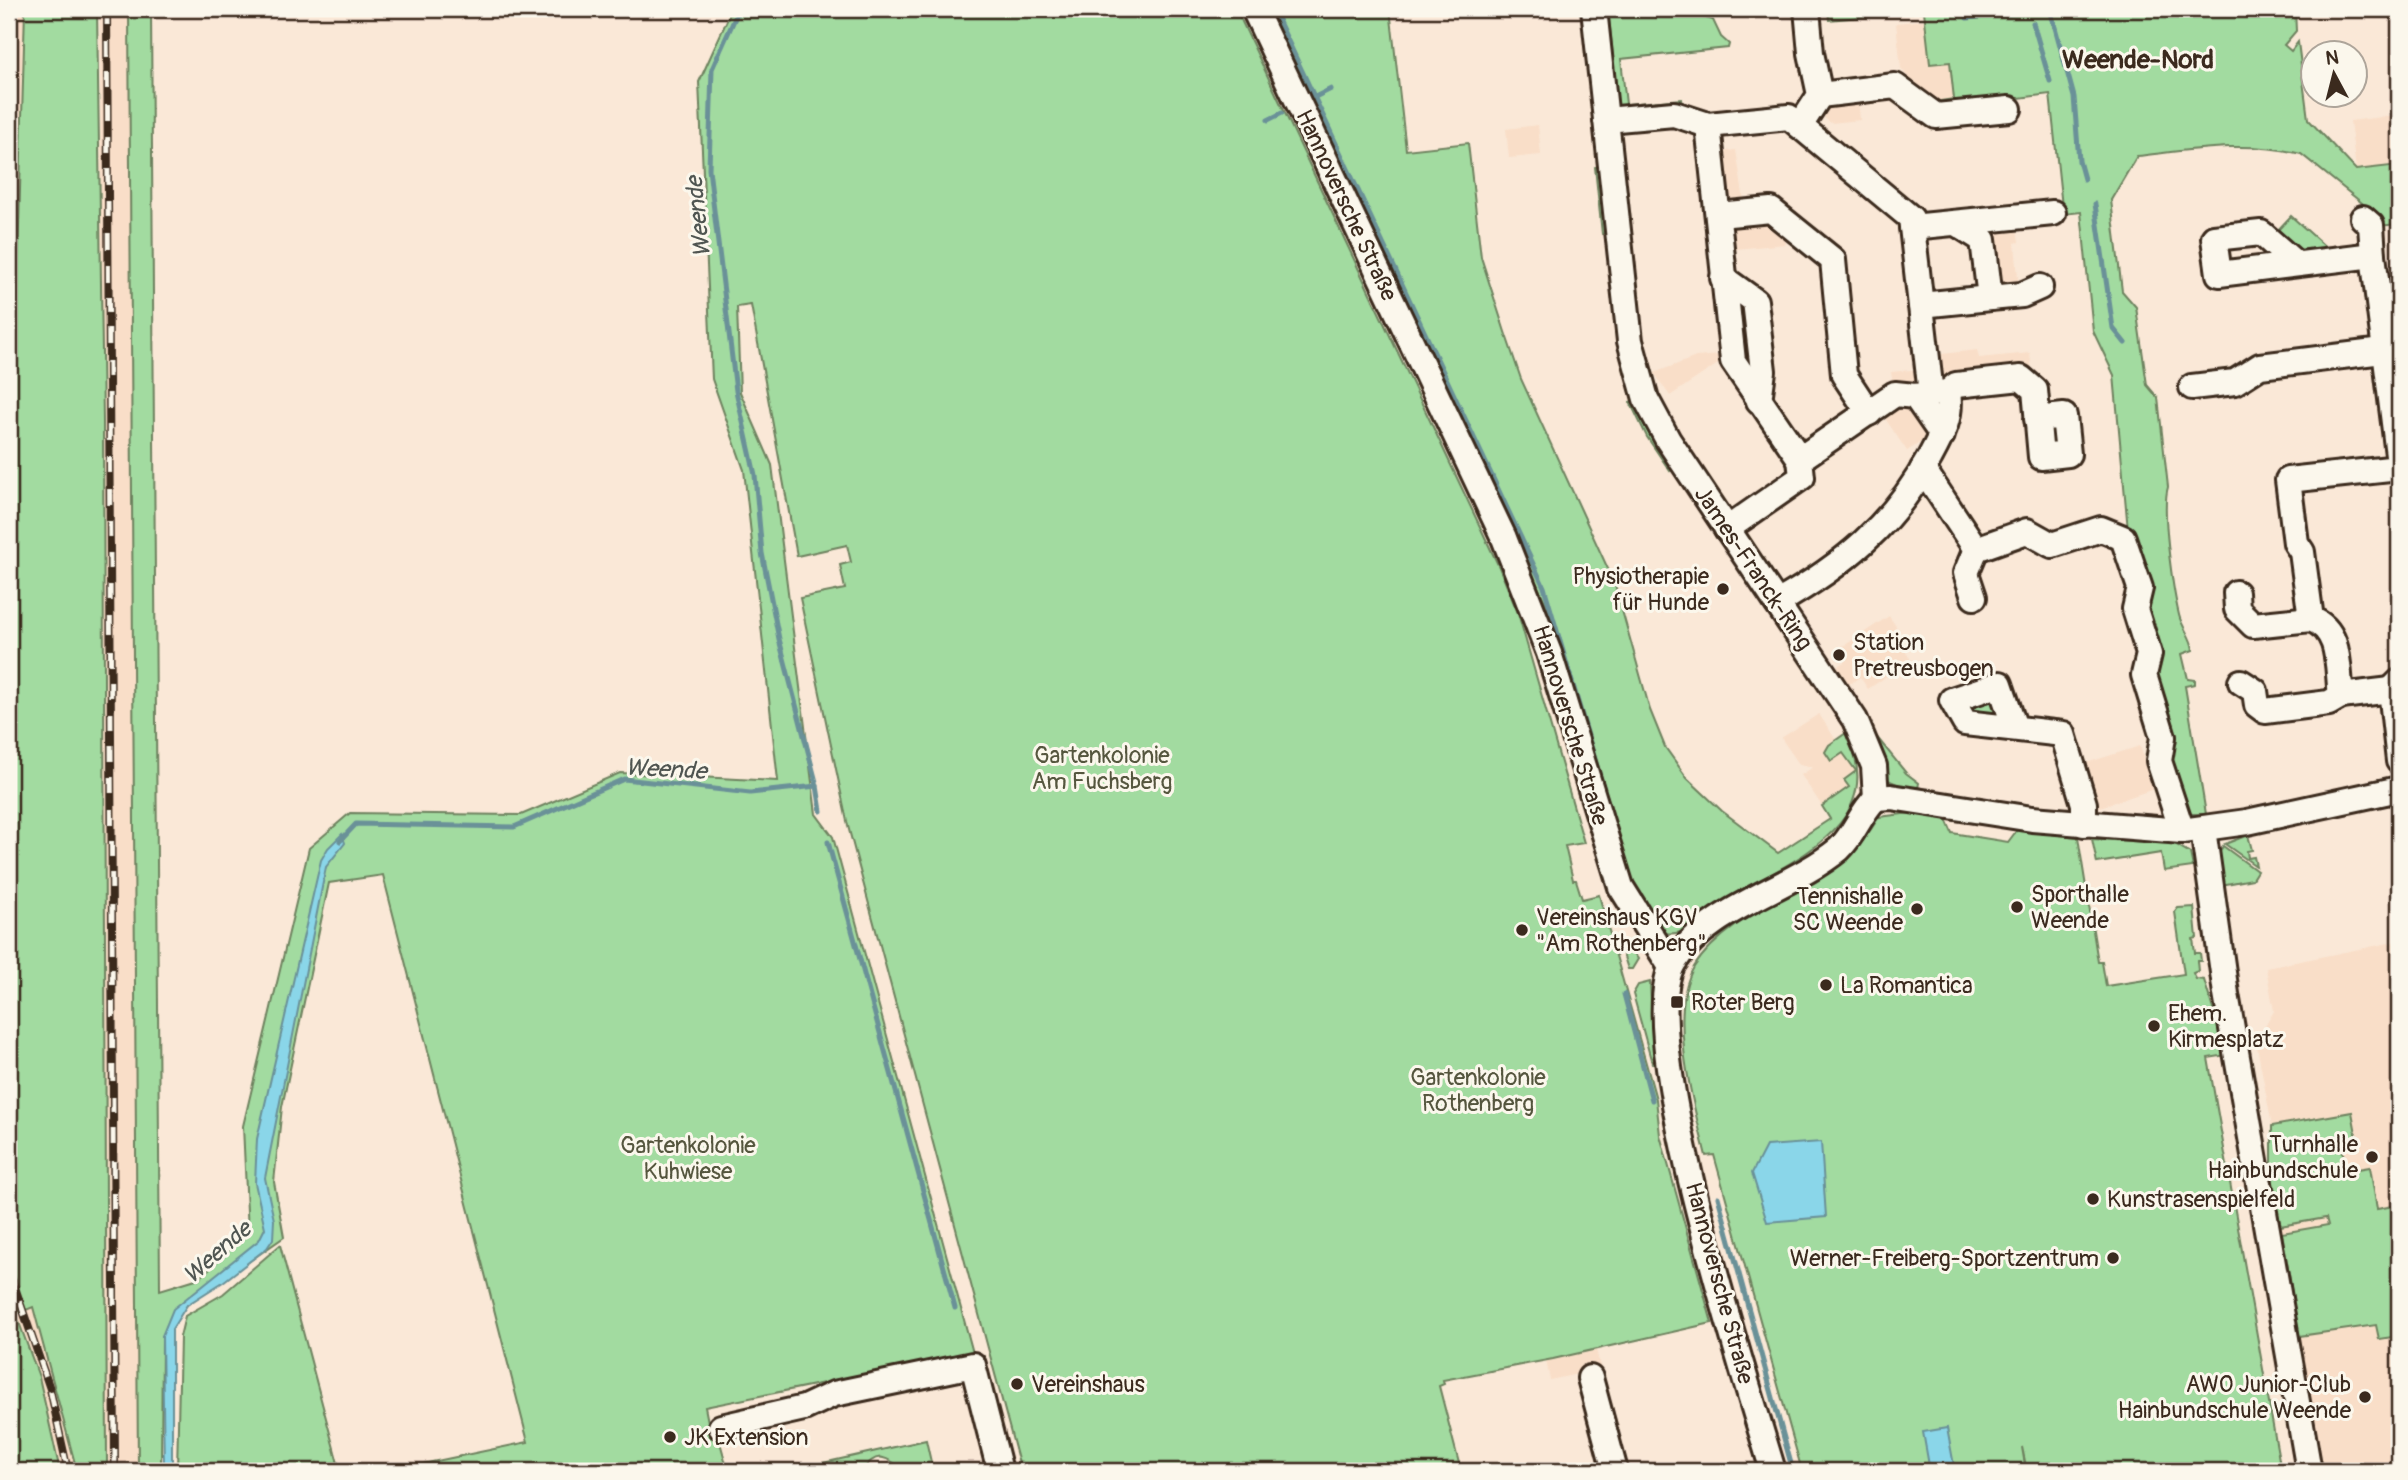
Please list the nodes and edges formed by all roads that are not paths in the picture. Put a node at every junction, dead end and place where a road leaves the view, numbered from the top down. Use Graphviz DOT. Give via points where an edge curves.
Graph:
graph roads {
  1 [pos="1254,9"];
  2 [pos="1594,9"];
  3 [pos="1807,9"];
  4 [pos="1820,95"];
  5 [pos="2009,109"];
  6 [pos="1606,120"];
  7 [pos="1708,125"];
  8 [pos="1800,125"];
  9 [pos="2053,213"];
  10 [pos="1719,215"];
  11 [pos="2363,218"];
  12 [pos="1956,223"];
  13 [pos="1912,228"];
  14 [pos="2373,255"];
  15 [pos="2296,264"];
  16 [pos="2040,287"];
  17 [pos="1990,298"];
  18 [pos="1921,305"];
  19 [pos="2392,350"];
  20 [pos="1849,382"];
  21 [pos="2192,387"];
  22 [pos="1923,394"];
  23 [pos="1870,413"];
  24 [pos="2037,419"];
  25 [pos="1942,435"];
  26 [pos="1800,459"];
  27 [pos="2399,465"];
  28 [pos="1923,469"];
  29 [pos="1727,529"];
  30 [pos="1976,549"];
  31 [pos="2236,593"];
  32 [pos="1974,597"];
  33 [pos="1777,603"];
  34 [pos="2311,619"];
  35 [pos="2241,682"];
  36 [pos="2395,686"];
  37 [pos="2341,696"];
  38 [pos="2015,728"];
  39 [pos="2399,761"];
  40 [pos="2399,789"];
  41 [pos="1876,798"];
  42 [pos="2084,824"];
  43 [pos="2192,830"];
  44 [pos="1671,967"];
  45 [pos="1590,1378"];
  46 [pos="721,1427"];
  47 [pos="1000,1471"];
  48 [pos="1615,1471"];
  49 [pos="1773,1471"];
  50 [pos="2309,1471"];
  1 -- 44 [label="street, Hannoversche Straße" via="1504,538 1546,643 1620,887"];
  2 -- 6 [label="street, James-Franck-Ring"];
  3 -- 4 [label="street"];
  4 -- 5 [label="street" via="1895,86 1936,116"];
  4 -- 8 [label="street"];
  6 -- 7 [label="street" via="1674,114"];
  6 -- 29 [label="street, James-Franck-Ring" via="1636,368 1668,440"];
  7 -- 8 [label="street" via="1790,117"];
  7 -- 10 [label="street"];
  8 -- 13 [label="street" via="1911,218"];
  9 -- 12 [label="street"];
  10 -- 20 [label="street" via="1771,210 1833,260 1844,375"];
  10 -- 26 [label="street" via="1733,361"];
  11 -- 14 [label="street" via="2371,225"];
  12 -- 13 [label="street"];
  12 -- 17 [label="street" via="1983,240"];
  13 -- 18 [label="street"];
  14 -- 15 [label="street"];
  14 -- 19 [label="street"];
  16 -- 17 [label="street" via="2022,295"];
  17 -- 18 [label="street"];
  18 -- 22 [label="street"];
  19 -- 21 [label="street" via="2260,366 2235,382"];
  19 -- 27 [label="street"];
  20 -- 22 [label="street" via="1870,396"];
  20 -- 23 [label="street"];
  22 -- 23 [label="street"];
  22 -- 24 [label="street" via="1956,385 2021,378 2035,390"];
  22 -- 25 [label="street"];
  22 -- 25 [label="street" via="1951,411"];
  23 -- 26 [label="street"];
  25 -- 28 [label="street"];
  26 -- 29 [label="street" via="1802,477"];
  27 -- 34 [label="street" via="2288,480"];
  28 -- 30 [label="street"];
  28 -- 33 [label="street" via="1867,542"];
  29 -- 33 [label="street, James-Franck-Ring"];
  30 -- 32 [label="street" via="1966,573"];
  30 -- 43 [label="street" via="2027,531 2052,545 2101,529 2123,538 2140,588 2135,609 2149,654 2144,675 2163,737 2159,761"];
  31 -- 34 [label="street" via="2237,609 2253,625"];
  33 -- 41 [label="street, James-Franck-Ring" via="1865,739 1874,766"];
  34 -- 37 [label="street" via="2334,638"];
  35 -- 37 [label="street" via="2255,691 2257,705 2265,711 2329,704"];
  36 -- 37 [label="street"];
  36 -- 39 [label="street"];
  38 -- 38 [label="street" via="1965,723 1952,700 1999,675"];
  38 -- 42 [label="street" via="2063,734 2084,804"];
  40 -- 43 [label="street"];
  41 -- 42 [label="street"];
  41 -- 44 [label="street" via="1838,849 1717,923"];
  42 -- 43 [label="street"];
  43 -- 50 [label="street" via="2210,894"];
  44 -- 49 [label="street, Hannoversche Straße" via="1664,1002 1670,1082 1697,1201"];
  45 -- 48 [label="street"];
  46 -- 47 [label="street" via="804,1408 834,1394 973,1365"];
}
